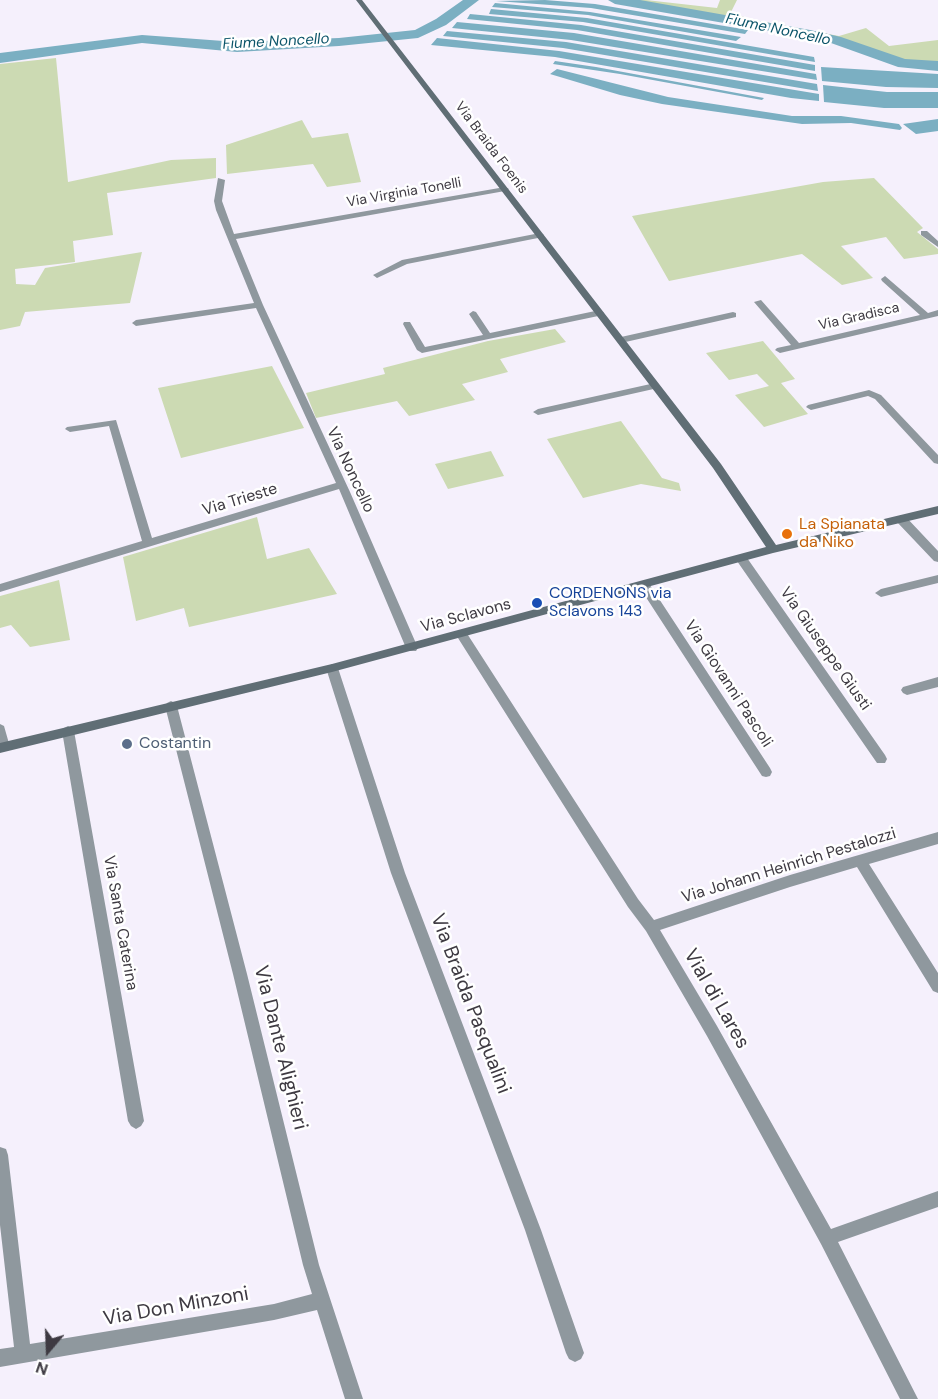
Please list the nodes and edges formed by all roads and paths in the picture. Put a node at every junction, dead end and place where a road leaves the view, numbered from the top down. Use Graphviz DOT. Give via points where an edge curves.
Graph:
graph roads {
  1 [pos="359,0"];
  2 [pos="221,180"];
  3 [pos="505,189"];
  4 [pos="924,233"];
  5 [pos="540,235"];
  6 [pos="232,237"];
  7 [pos="938,245"];
  8 [pos="377,275"];
  9 [pos="885,279"];
  10 [pos="758,302"];
  11 [pos="260,305"];
  12 [pos="600,313"];
  13 [pos="938,313"];
  14 [pos="473,314"];
  15 [pos="733,315"];
  16 [pos="927,316"];
  17 [pos="136,323"];
  18 [pos="407,324"];
  19 [pos="488,336"];
  20 [pos="621,340"];
  21 [pos="797,346"];
  22 [pos="780,350"];
  23 [pos="655,386"];
  24 [pos="811,407"];
  25 [pos="538,412"];
  26 [pos="70,429"];
  27 [pos="938,461"];
  28 [pos="340,485"];
  29 [pos="938,510"];
  30 [pos="901,519"];
  31 [pos="148,544"];
  32 [pos="773,549"];
  33 [pos="741,558"];
  34 [pos="938,558"];
  35 [pos="938,579"];
  36 [pos="644,585"];
  37 [pos="0,588"];
  38 [pos="881,593"];
  39 [pos="462,635"];
  40 [pos="412,648"];
  41 [pos="333,668"];
  42 [pos="938,682"];
  43 [pos="907,690"];
  44 [pos="171,706"];
  45 [pos="0,729"];
  46 [pos="68,731"];
  47 [pos="2,747"];
  48 [pos="881,759"];
  49 [pos="766,772"];
  50 [pos="938,838"];
  51 [pos="860,861"];
  52 [pos="651,927"];
  53 [pos="938,986"];
  54 [pos="136,1120"];
  55 [pos="0,1155"];
  56 [pos="938,1199"];
  57 [pos="827,1238"];
  58 [pos="323,1300"];
  59 [pos="575,1353"];
  60 [pos="23,1354"];
  61 [pos="0,1358"];
  62 [pos="354,1399"];
  63 [pos="909,1399"];
  1 -- 3 [label="street, Via Braida Foenis"];
  2 -- 6 [label="street, Via Noncello" via="218,201"];
  3 -- 5 [label="street, Via Braida Foenis"];
  3 -- 6 [label="street, Via Virginia Tonelli"];
  4 -- 7 [label="street"];
  5 -- 8 [label="street" via="405,262"];
  5 -- 12 [label="street, Via Braida Foenis"];
  6 -- 11 [label="street, Via Noncello"];
  9 -- 16 [label="street, Via Gradisca"];
  10 -- 21 [label="street"];
  11 -- 17 [label="street"];
  11 -- 28 [label="street, Via Noncello"];
  12 -- 19 [label="street"];
  12 -- 20 [label="street, Via Braida Foenis"];
  13 -- 16 [label="street, Via Gradisca"];
  14 -- 19 [label="street"];
  15 -- 20 [label="street"];
  16 -- 21 [label="street, Via Gradisca"];
  18 -- 19 [label="street" via="422,350"];
  20 -- 23 [label="street, Via Braida Foenis"];
  21 -- 22 [label="street, Via Gradisca"];
  23 -- 25 [label="street"];
  23 -- 32 [label="street, Via Braida Foenis" via="717,466"];
  24 -- 27 [label="street" via="869,393 878,397"];
  26 -- 31 [label="street" via="113,422"];
  28 -- 31 [label="street, Via Trieste"];
  28 -- 40 [label="street, Via Noncello"];
  29 -- 30 [label="street, Via Sclavons"];
  30 -- 32 [label="street, Via Sclavons"];
  30 -- 34 [label="street"];
  31 -- 37 [label="street, Via Trieste"];
  32 -- 33 [label="street, Via Sclavons"];
  33 -- 36 [label="street, Via Sclavons"];
  33 -- 48 [label="street, Via Giuseppe Giusti"];
  35 -- 38 [label="street"];
  36 -- 39 [label="street, Via Sclavons"];
  36 -- 49 [label="street, Via Giovanni Pascoli"];
  39 -- 40 [label="street, Via Sclavons"];
  39 -- 52 [label="street, Vial di Lares"];
  40 -- 41 [label="street, Via Sclavons"];
  41 -- 44 [label="street, Via Sclavons"];
  41 -- 59 [label="street, Via Braida Pasqualini" via="398,873 533,1230"];
  42 -- 43 [label="street"];
  44 -- 46 [label="street, Via Sclavons"];
  44 -- 58 [label="street, Via Dante Alighieri"];
  45 -- 47 [label="street"];
  46 -- 47 [label="street, Via Sclavons"];
  46 -- 54 [label="street, Via Santa Caterina"];
  50 -- 51 [label="street, Via Johann Heinrich Pestalozzi"];
  51 -- 52 [label="street, Via Johann Heinrich Pestalozzi"];
  51 -- 53 [label="street"];
  52 -- 57 [label="street, Vial di Lares"];
  55 -- 60 [label="street"];
  56 -- 57 [label="street"];
  57 -- 63 [label="street, Vial di Lares"];
  58 -- 60 [label="street, Via Don Minzoni"];
  58 -- 62 [label="street, Via Dante Alighieri"];
  60 -- 61 [label="street, Via Don Minzoni"];
}
